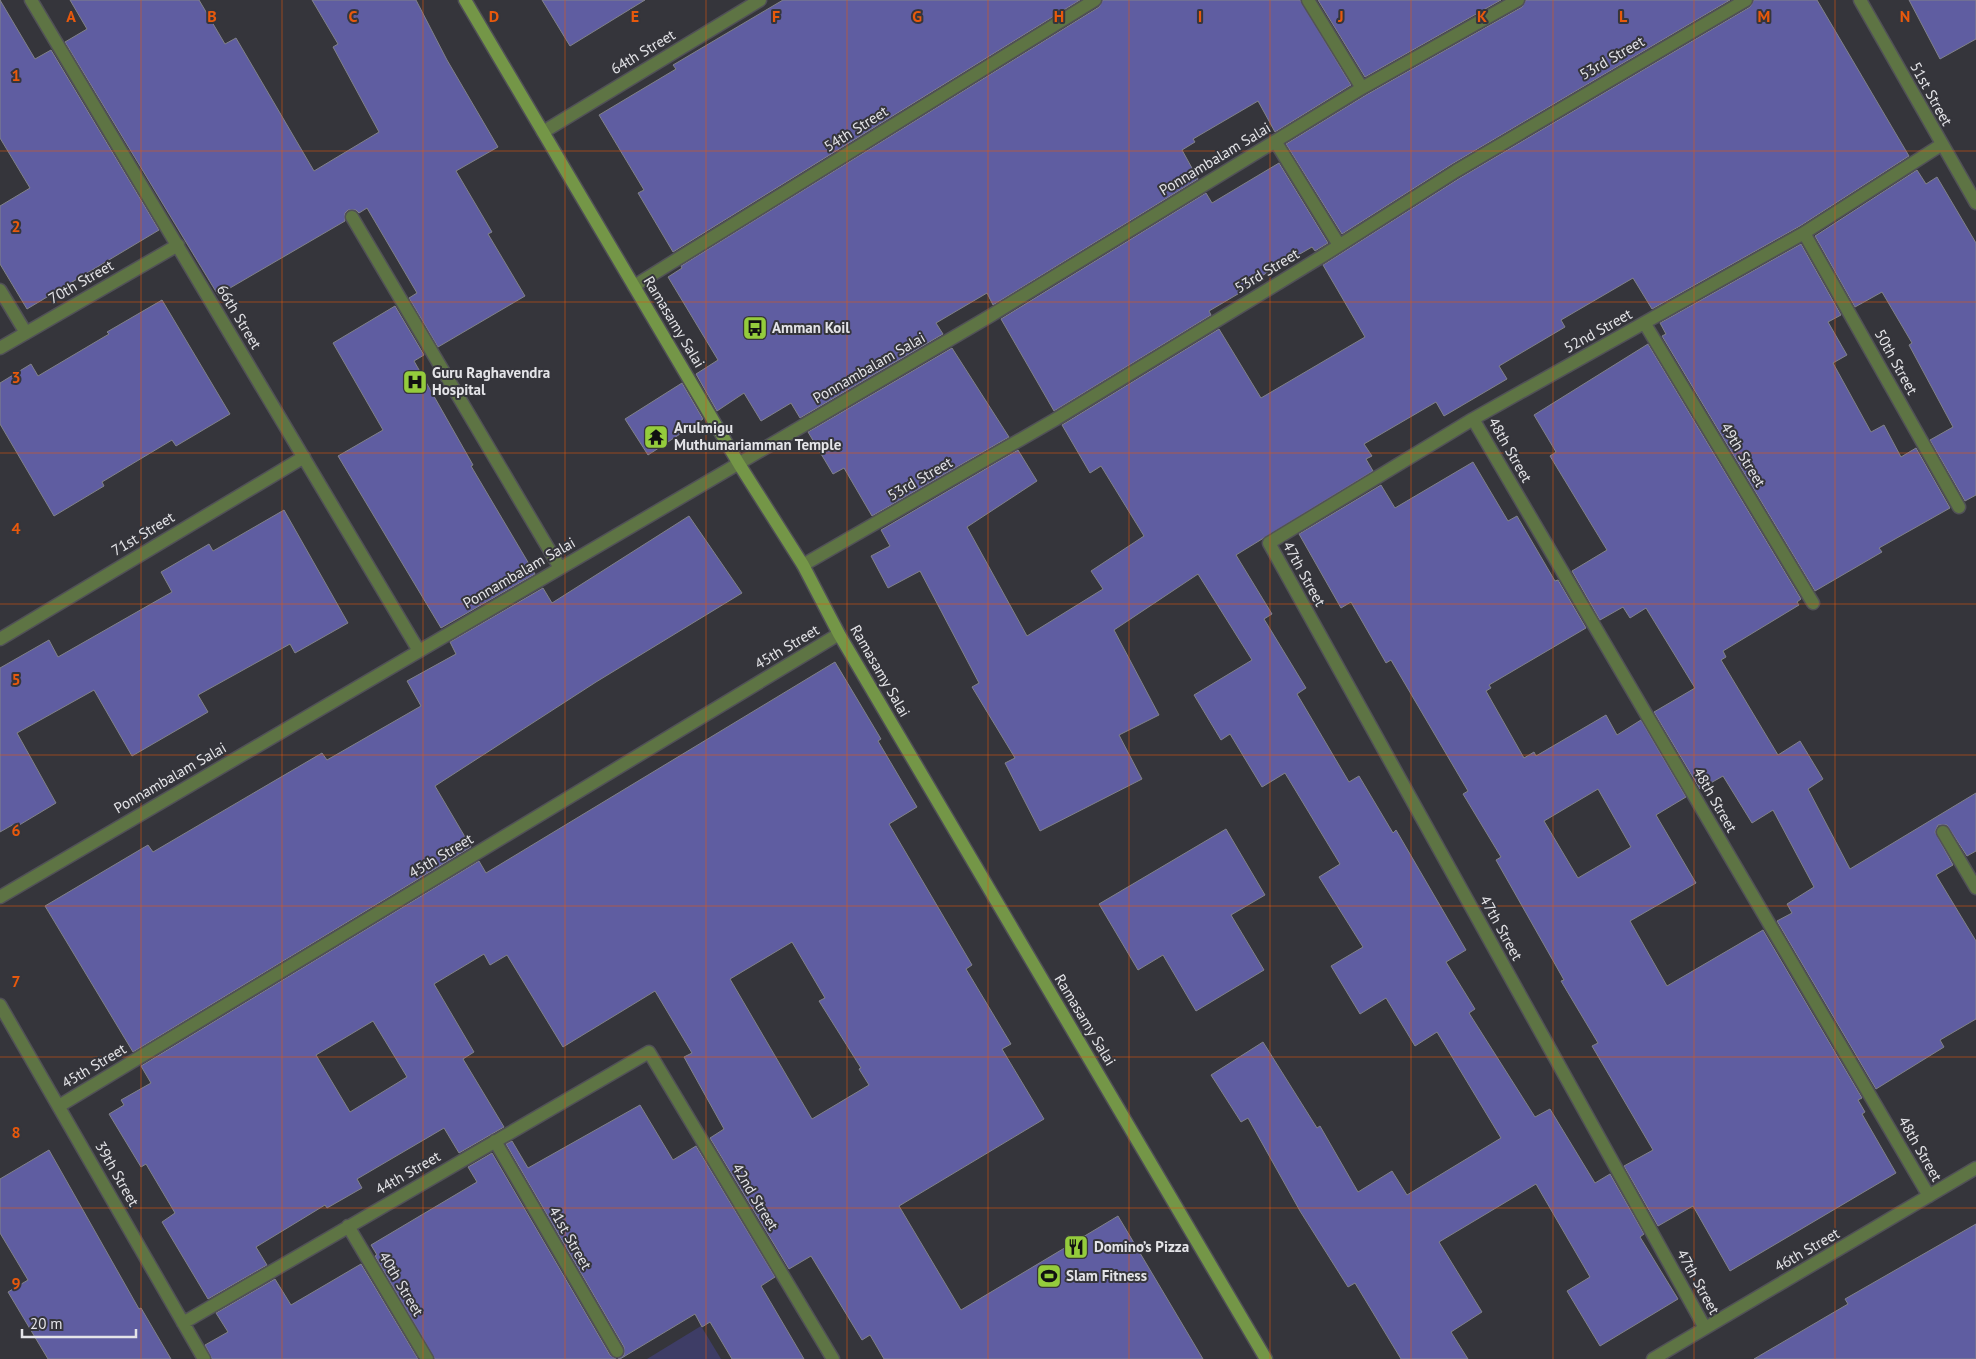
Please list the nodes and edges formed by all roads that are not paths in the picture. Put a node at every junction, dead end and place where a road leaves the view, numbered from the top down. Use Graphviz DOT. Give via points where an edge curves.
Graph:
graph roads {
  1 [pos="31,0"];
  2 [pos="465,0"];
  3 [pos="760,0"];
  4 [pos="1095,0"];
  5 [pos="1308,0"];
  6 [pos="1518,0"];
  7 [pos="1746,0"];
  8 [pos="1860,0"];
  9 [pos="1362,88"];
  10 [pos="543,132"];
  11 [pos="1275,141"];
  12 [pos="1941,145"];
  13 [pos="1976,203"];
  14 [pos="352,217"];
  15 [pos="1804,233"];
  16 [pos="1339,245"];
  17 [pos="178,246"];
  18 [pos="634,286"];
  19 [pos="0,290"];
  20 [pos="1645,324"];
  21 [pos="26,333"];
  22 [pos="0,348"];
  23 [pos="1473,420"];
  24 [pos="304,457"];
  25 [pos="739,464"];
  26 [pos="1959,507"];
  27 [pos="1269,543"];
  28 [pos="803,566"];
  29 [pos="560,568"];
  30 [pos="1813,603"];
  31 [pos="839,634"];
  32 [pos="0,639"];
  33 [pos="420,651"];
  34 [pos="1943,832"];
  35 [pos="1976,888"];
  36 [pos="0,897"];
  37 [pos="0,1005"];
  38 [pos="650,1052"];
  39 [pos="60,1106"];
  40 [pos="495,1141"];
  41 [pos="1976,1168"];
  42 [pos="1930,1196"];
  43 [pos="348,1226"];
  44 [pos="183,1323"];
  45 [pos="1705,1328"];
  46 [pos="617,1351"];
  47 [pos="204,1359"];
  48 [pos="427,1359"];
  49 [pos="833,1359"];
  50 [pos="1266,1359"];
  51 [pos="1654,1359"];
  1 -- 17 [label="street, 66th Street"];
  2 -- 10 [label="street, Ramasamy Salai"];
  3 -- 10 [label="street, 64th Street"];
  4 -- 18 [label="street, 54th Street"];
  5 -- 9 [label="street"];
  6 -- 9 [label="street, Ponnambalam Salai"];
  7 -- 16 [label="street, 53rd Street" via="1549,114"];
  8 -- 12 [label="street, 51st Street"];
  9 -- 11 [label="street, Ponnambalam Salai"];
  10 -- 18 [label="street, Ramasamy Salai"];
  11 -- 16 [label="street"];
  11 -- 25 [label="street, Ponnambalam Salai" via="990,316"];
  12 -- 13 [label="street, 51st Street"];
  12 -- 15 [label="street, 52nd Street"];
  14 -- 29 [label="street"];
  15 -- 20 [label="street, 52nd Street"];
  15 -- 26 [label="street, 50th Street"];
  16 -- 28 [label="street, 53rd Street" via="1056,419"];
  17 -- 21 [label="street, 70th Street"];
  17 -- 24 [label="street, 66th Street"];
  18 -- 25 [label="street, Ramasamy Salai"];
  19 -- 21 [label="street"];
  20 -- 23 [label="street, 52nd Street"];
  20 -- 30 [label="street, 49th Street"];
  21 -- 22 [label="street, 70th Street"];
  23 -- 27 [label="street, 52nd Street"];
  23 -- 42 [label="street, 48th Street"];
  24 -- 32 [label="street, 71st Street"];
  24 -- 33 [label="street, 66th Street"];
  25 -- 28 [label="street, Ramasamy Salai"];
  25 -- 29 [label="street, Ponnambalam Salai"];
  27 -- 45 [label="street, 47th Street"];
  28 -- 31 [label="street, Ramasamy Salai"];
  29 -- 33 [label="street, Ponnambalam Salai"];
  31 -- 39 [label="street, 45th Street"];
  31 -- 50 [label="street, Ramasamy Salai"];
  33 -- 36 [label="street, Ponnambalam Salai"];
  34 -- 35 [label="street"];
  37 -- 39 [label="street, 39th Street"];
  38 -- 40 [label="street, 44th Street"];
  38 -- 49 [label="street, 42nd Street"];
  39 -- 44 [label="street, 39th Street"];
  40 -- 43 [label="street, 44th Street"];
  40 -- 46 [label="street, 41st Street"];
  41 -- 42 [label="street, 46th Street"];
  42 -- 45 [label="street, 46th Street"];
  43 -- 44 [label="street, 44th Street"];
  43 -- 48 [label="street, 40th Street"];
  44 -- 47 [label="street, 39th Street"];
  45 -- 51 [label="street, 46th Street"];
}
